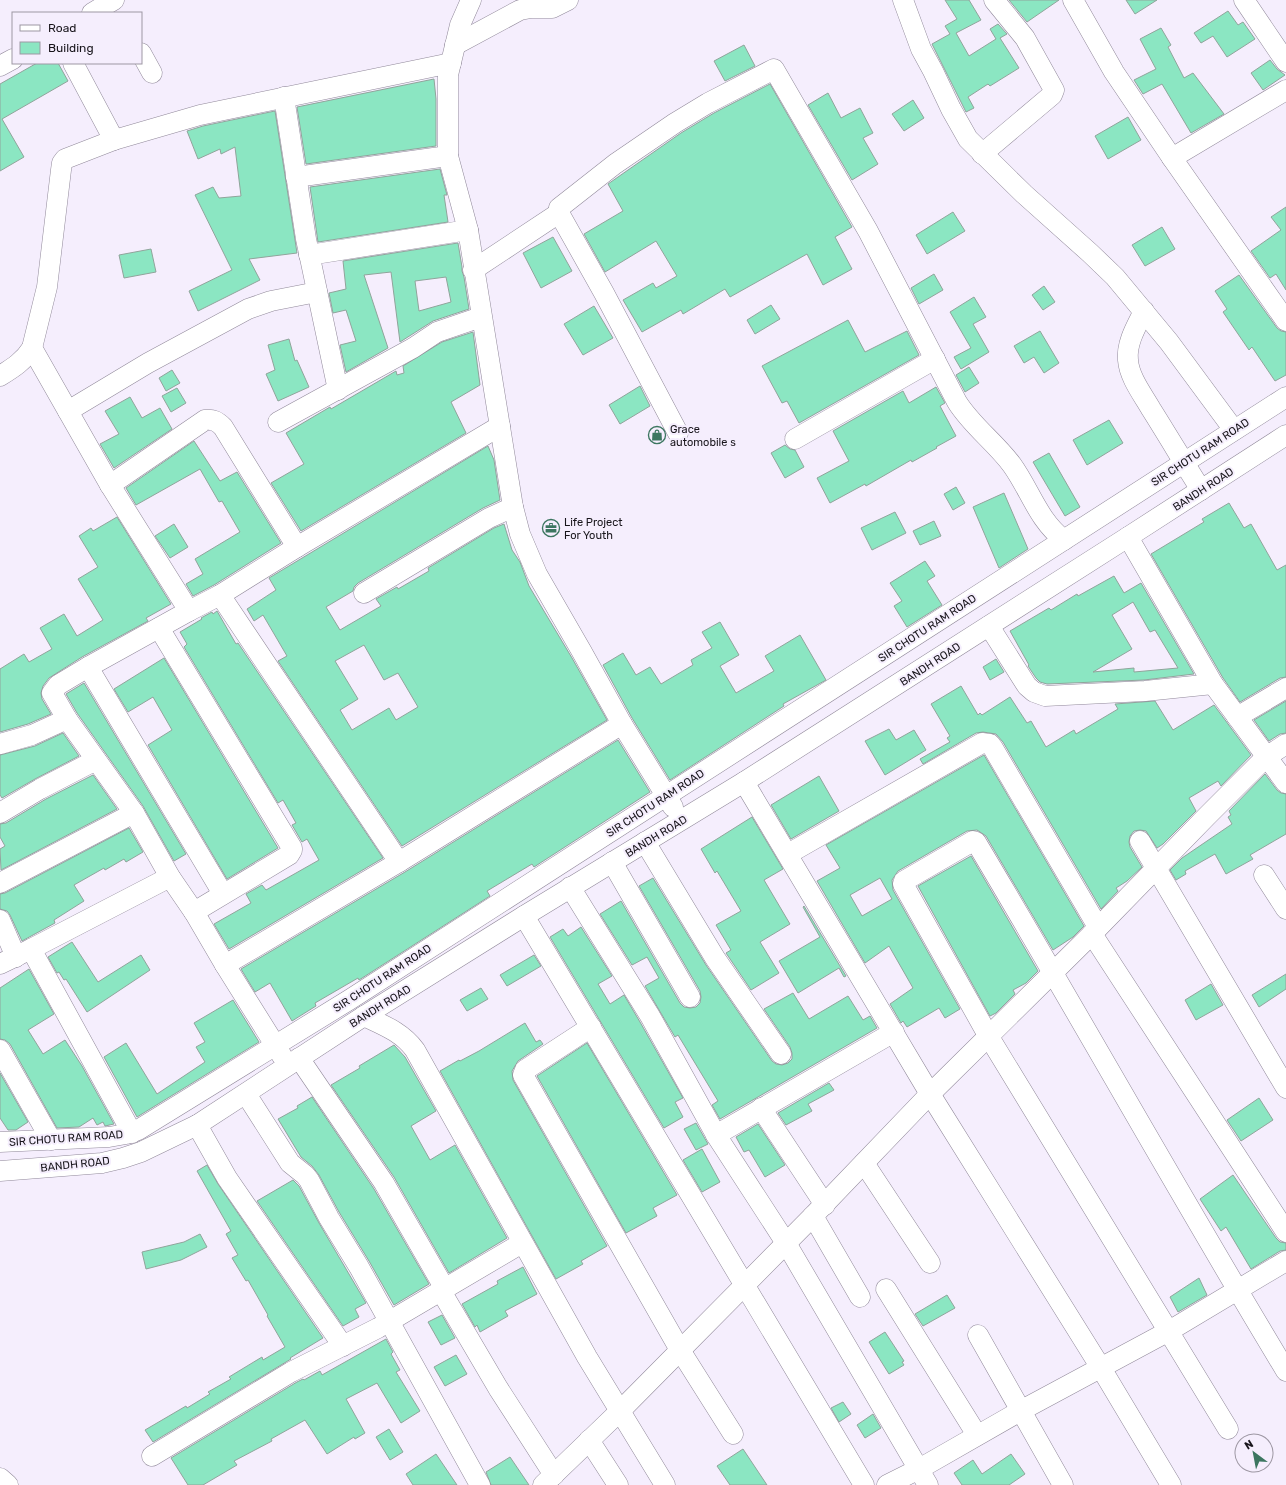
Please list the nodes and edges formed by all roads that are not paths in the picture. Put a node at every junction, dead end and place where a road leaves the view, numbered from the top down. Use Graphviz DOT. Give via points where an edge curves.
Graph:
graph roads {
  1 [pos="471,0"];
  2 [pos="568,0"];
  3 [pos="903,0"];
  4 [pos="994,0"];
  5 [pos="1073,0"];
  6 [pos="1244,0"];
  7 [pos="115,5"];
  8 [pos="95,12"];
  9 [pos="453,54"];
  10 [pos="142,55"];
  11 [pos="12,60"];
  12 [pos="1286,62"];
  13 [pos="74,64"];
  14 [pos="0,66"];
  15 [pos="152,73"];
  16 [pos="1286,90"];
  17 [pos="284,97"];
  18 [pos="114,140"];
  19 [pos="982,154"];
  20 [pos="448,156"];
  21 [pos="1172,158"];
  22 [pos="296,177"];
  23 [pos="559,214"];
  24 [pos="468,230"];
  25 [pos="309,255"];
  26 [pos="473,270"];
  27 [pos="317,292"];
  28 [pos="1144,311"];
  29 [pos="481,317"];
  30 [pos="1286,321"];
  31 [pos="32,348"];
  32 [pos="935,359"];
  33 [pos="0,376"];
  34 [pos="338,390"];
  35 [pos="1286,397"];
  36 [pos="68,411"];
  37 [pos="278,422"];
  38 [pos="500,426"];
  39 [pos="1234,430"];
  40 [pos="678,433"];
  41 [pos="1286,435"];
  42 [pos="795,439"];
  43 [pos="1184,463"];
  44 [pos="110,485"];
  45 [pos="1201,490"];
  46 [pos="513,508"];
  47 [pos="1128,537"];
  48 [pos="1064,540"];
  49 [pos="297,547"];
  50 [pos="1011,574"];
  51 [pos="364,593"];
  52 [pos="220,595"];
  53 [pos="1027,602"];
  54 [pos="189,611"];
  55 [pos="989,626"];
  56 [pos="158,628"];
  57 [pos="88,666"];
  58 [pos="1213,684"];
  59 [pos="1286,688"];
  60 [pos="1237,717"];
  61 [pos="67,719"];
  62 [pos="622,724"];
  63 [pos="0,744"];
  64 [pos="1286,744"];
  65 [pos="1266,757"];
  66 [pos="96,760"];
  67 [pos="744,782"];
  68 [pos="1286,783"];
  69 [pos="666,796"];
  70 [pos="0,813"];
  71 [pos="134,813"];
  72 [pos="681,820"];
  73 [pos="1140,841"];
  74 [pos="645,842"];
  75 [pos="788,854"];
  76 [pos="399,862"];
  77 [pos="612,862"];
  78 [pos="1157,868"];
  79 [pos="1264,875"];
  80 [pos="170,878"];
  81 [pos="0,883"];
  82 [pos="570,888"];
  83 [pos="223,894"];
  84 [pos="1286,909"];
  85 [pos="194,912"];
  86 [pos="524,916"];
  87 [pos="0,920"];
  88 [pos="1095,931"];
  89 [pos="16,957"];
  90 [pos="225,965"];
  91 [pos="1053,971"];
  92 [pos="690,997"];
  93 [pos="364,1016"];
  94 [pos="591,1027"];
  95 [pos="894,1032"];
  96 [pos="989,1037"];
  97 [pos="275,1046"];
  98 [pos="0,1050"];
  99 [pos="781,1054"];
  100 [pos="293,1062"];
  101 [pos="1286,1088"];
  102 [pos="246,1094"];
  103 [pos="930,1094"];
  104 [pos="761,1108"];
  105 [pos="196,1125"];
  106 [pos="132,1133"];
  107 [pos="716,1135"];
  108 [pos="51,1140"];
  109 [pos="0,1142"];
  110 [pos="864,1163"];
  111 [pos="0,1171"];
  112 [pos="819,1211"];
  113 [pos="1286,1232"];
  114 [pos="522,1243"];
  115 [pos="786,1243"];
  116 [pos="1286,1261"];
  117 [pos="930,1263"];
  118 [pos="743,1286"];
  119 [pos="886,1289"];
  120 [pos="443,1290"];
  121 [pos="1237,1291"];
  122 [pos="860,1297"];
  123 [pos="388,1322"];
  124 [pos="1169,1331"];
  125 [pos="978,1335"];
  126 [pos="343,1346"];
  127 [pos="680,1350"];
  128 [pos="1101,1368"];
  129 [pos="1286,1371"];
  130 [pos="620,1410"];
  131 [pos="1022,1410"];
  132 [pos="1228,1430"];
  133 [pos="733,1434"];
  134 [pos="977,1435"];
  135 [pos="589,1440"];
  136 [pos="152,1456"];
  137 [pos="924,1477"];
  138 [pos="0,1478"];
  139 [pos="546,1482"];
  140 [pos="8,1485"];
  141 [pos="480,1485"];
  142 [pos="618,1485"];
  143 [pos="665,1485"];
  144 [pos="864,1485"];
  145 [pos="887,1485"];
  146 [pos="1063,1485"];
  147 [pos="1171,1485"];
  1 -- 9 [label="street" via="460,25"];
  2 -- 9 [label="street" via="556,7 520,10"];
  3 -- 19 [label="street" via="921,49 951,109 968,139"];
  4 -- 19 [label="street" via="1025,38 1054,90 1052,95"];
  5 -- 21 [label="street" via="1114,72"];
  6 -- 12 [label="street"];
  7 -- 8 [label="street"];
  9 -- 17 [label="street"];
  9 -- 20 [label="street" via="447,88"];
  10 -- 15 [label="street"];
  11 -- 14 [label="street"];
  13 -- 18 [label="street"];
  16 -- 21 [label="street"];
  17 -- 18 [label="street" via="200,115"];
  17 -- 22 [label="street"];
  18 -- 31 [label="street" via="72,155 62,163 47,287"];
  19 -- 28 [label="street" via="1099,261"];
  20 -- 22 [label="street"];
  20 -- 24 [label="street"];
  21 -- 30 [label="street"];
  22 -- 25 [label="street"];
  23 -- 26 [label="street"];
  23 -- 32 [label="street" via="562,205 643,145 708,103 774,69 865,225"];
  23 -- 40 [label="street"];
  24 -- 25 [label="street"];
  24 -- 26 [label="street"];
  25 -- 27 [label="street"];
  26 -- 29 [label="street"];
  27 -- 34 [label="street"];
  27 -- 36 [label="street" via="271,301 248,309 148,363"];
  28 -- 39 [label="street"];
  28 -- 43 [label="street" via="1130,342 1127,359 1138,387"];
  29 -- 34 [label="street" via="437,332"];
  29 -- 38 [label="street"];
  31 -- 33 [label="street" via="28,356 17,366"];
  31 -- 36 [label="street"];
  32 -- 42 [label="street"];
  32 -- 48 [label="street" via="962,410 1011,464 1048,526"];
  34 -- 37 [label="street"];
  35 -- 39 [label="street, SIR CHOTU RAM ROAD"];
  36 -- 44 [label="street"];
  38 -- 46 [label="street"];
  38 -- 49 [label="street"];
  39 -- 43 [label="street, SIR CHOTU RAM ROAD"];
  41 -- 45 [label="street, BANDH ROAD"];
  43 -- 45 [label="street"];
  43 -- 48 [label="street, SIR CHOTU RAM ROAD"];
  44 -- 49 [label="street" via="204,420 218,421"];
  44 -- 54 [label="street"];
  45 -- 47 [label="street, BANDH ROAD"];
  46 -- 51 [label="street" via="489,518"];
  46 -- 62 [label="street" via="520,534 537,574"];
  47 -- 53 [label="street, BANDH ROAD"];
  47 -- 58 [label="street"];
  48 -- 50 [label="street, SIR CHOTU RAM ROAD"];
  49 -- 52 [label="street"];
  50 -- 53 [label="street"];
  50 -- 69 [label="street, SIR CHOTU RAM ROAD"];
  52 -- 54 [label="street"];
  52 -- 76 [label="street"];
  53 -- 55 [label="street, BANDH ROAD"];
  54 -- 56 [label="street"];
  55 -- 58 [label="street" via="1027,686 1045,696 1145,691"];
  55 -- 67 [label="street, BANDH ROAD"];
  56 -- 57 [label="street"];
  56 -- 83 [label="street" via="292,848 289,855"];
  57 -- 61 [label="street" via="58,685 52,693"];
  57 -- 83 [label="street"];
  58 -- 60 [label="street"];
  59 -- 60 [label="street"];
  60 -- 65 [label="street"];
  61 -- 63 [label="street" via="32,735"];
  61 -- 66 [label="street"];
  62 -- 69 [label="street"];
  62 -- 76 [label="street"];
  64 -- 65 [label="street"];
  65 -- 68 [label="street"];
  65 -- 78 [label="street"];
  66 -- 70 [label="street"];
  66 -- 71 [label="street"];
  67 -- 72 [label="street, BANDH ROAD"];
  67 -- 75 [label="street"];
  69 -- 72 [label="street"];
  69 -- 97 [label="street, SIR CHOTU RAM ROAD"];
  71 -- 80 [label="street"];
  71 -- 81 [label="street"];
  72 -- 74 [label="street, BANDH ROAD"];
  73 -- 78 [label="street"];
  74 -- 77 [label="street, BANDH ROAD"];
  74 -- 99 [label="street" via="715,958"];
  75 -- 88 [label="street" via="986,743 993,748"];
  75 -- 95 [label="street"];
  76 -- 90 [label="street"];
  77 -- 82 [label="street, BANDH ROAD"];
  77 -- 92 [label="street"];
  78 -- 88 [label="street"];
  78 -- 101 [label="street"];
  79 -- 84 [label="street"];
  80 -- 85 [label="street"];
  80 -- 89 [label="street"];
  82 -- 86 [label="street, BANDH ROAD"];
  82 -- 107 [label="street" via="650,1016"];
  83 -- 85 [label="street"];
  85 -- 90 [label="street"];
  86 -- 93 [label="street, BANDH ROAD"];
  86 -- 94 [label="street"];
  87 -- 89 [label="street"];
  88 -- 91 [label="street"];
  88 -- 113 [label="street"];
  89 -- 106 [label="street"];
  90 -- 97 [label="street"];
  91 -- 96 [label="street"];
  91 -- 96 [label="street" via="975,841 903,882"];
  91 -- 121 [label="street"];
  93 -- 100 [label="street, BANDH ROAD"];
  93 -- 114 [label="street" via="398,1033 415,1050"];
  94 -- 118 [label="street"];
  94 -- 127 [label="street" via="525,1070 523,1075"];
  95 -- 103 [label="street"];
  95 -- 104 [label="street"];
  96 -- 103 [label="street"];
  96 -- 124 [label="street"];
  97 -- 100 [label="street"];
  97 -- 106 [label="street, SIR CHOTU RAM ROAD"];
  98 -- 108 [label="street"];
  100 -- 102 [label="street, BANDH ROAD"];
  100 -- 120 [label="street" via="384,1183"];
  102 -- 105 [label="street, BANDH ROAD"];
  102 -- 123 [label="street" via="290,1163 309,1180"];
  103 -- 110 [label="street"];
  103 -- 128 [label="street"];
  104 -- 107 [label="street"];
  104 -- 112 [label="street"];
  105 -- 111 [label="street, BANDH ROAD" via="141,1152 102,1163"];
  105 -- 126 [label="street" via="227,1178"];
  106 -- 108 [label="street, SIR CHOTU RAM ROAD" via="109,1137"];
  107 -- 115 [label="street"];
  108 -- 109 [label="street, SIR CHOTU RAM ROAD"];
  110 -- 112 [label="street"];
  110 -- 117 [label="street"];
  112 -- 115 [label="street"];
  112 -- 122 [label="street"];
  114 -- 120 [label="street"];
  114 -- 130 [label="street"];
  115 -- 118 [label="street"];
  115 -- 137 [label="street"];
  116 -- 121 [label="street"];
  118 -- 127 [label="street"];
  118 -- 144 [label="street"];
  119 -- 134 [label="street"];
  120 -- 123 [label="street"];
  120 -- 139 [label="street" via="498,1388"];
  121 -- 124 [label="street"];
  121 -- 129 [label="street"];
  123 -- 126 [label="street"];
  123 -- 141 [label="street"];
  124 -- 128 [label="street"];
  124 -- 132 [label="street"];
  125 -- 131 [label="street"];
  126 -- 136 [label="street" via="291,1372"];
  127 -- 130 [label="street"];
  127 -- 133 [label="street"];
  128 -- 131 [label="street"];
  128 -- 147 [label="street"];
  130 -- 135 [label="street"];
  130 -- 143 [label="street"];
  131 -- 134 [label="street"];
  131 -- 146 [label="street"];
  134 -- 137 [label="street"];
  135 -- 139 [label="street"];
  135 -- 142 [label="street"];
  137 -- 145 [label="street"];
  138 -- 140 [label="street"];
}
